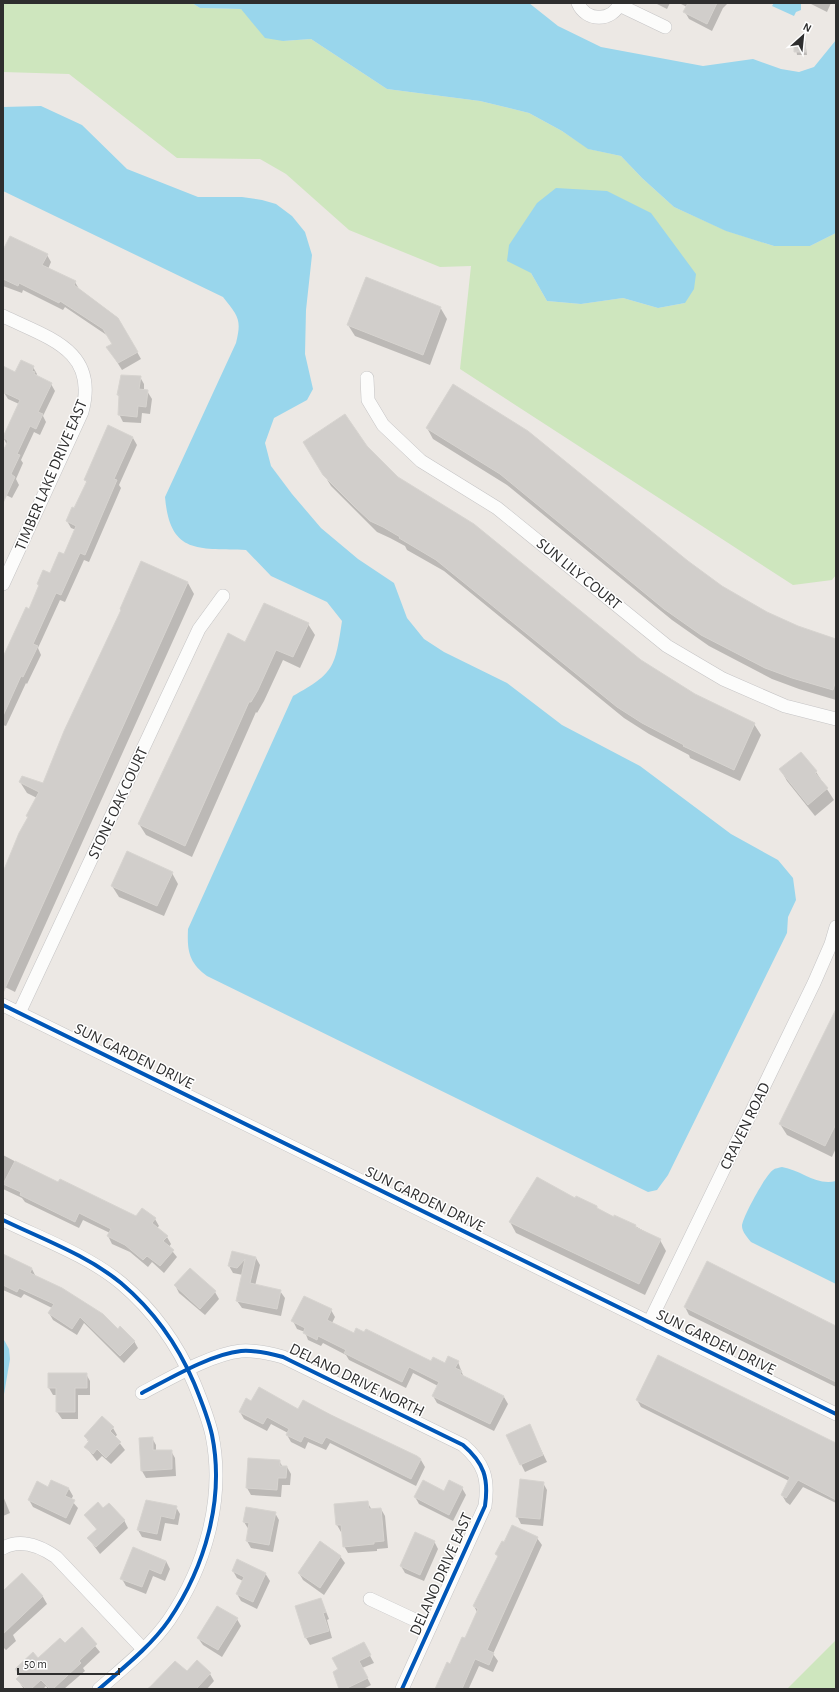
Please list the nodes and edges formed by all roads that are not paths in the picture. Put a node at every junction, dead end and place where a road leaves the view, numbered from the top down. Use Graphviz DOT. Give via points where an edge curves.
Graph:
graph roads {
  1 [pos="578,3"];
  2 [pos="620,4"];
  3 [pos="665,26"];
  4 [pos="3,316"];
  5 [pos="367,378"];
  6 [pos="3,584"];
  7 [pos="223,596"];
  8 [pos="836,719"];
  9 [pos="836,927"];
  10 [pos="3,1005"];
  11 [pos="20,1014"];
  12 [pos="3,1220"];
  13 [pos="649,1323"];
  14 [pos="188,1370"];
  15 [pos="142,1393"];
  16 [pos="836,1414"];
  17 [pos="482,1465"];
  18 [pos="3,1548"];
  19 [pos="370,1599"];
  20 [pos="430,1627"];
  21 [pos="143,1649"];
  22 [pos="99,1689"];
  23 [pos="402,1689"];
  1 -- 2 [label="street" via="585,12 597,17 610,14"];
  2 -- 3 [label="street"];
  4 -- 6 [label="street, TIMBER LAKE DRIVE EAST" via="72,353 80,365 86,386 82,412"];
  5 -- 8 [label="street, SUN LILY COURT" via="368,400 383,425 421,461 497,508 667,646 723,680 785,706"];
  7 -- 11 [label="street, STONE OAK COURT" via="199,629"];
  9 -- 13 [label="street, CRAVEN ROAD" via="814,983"];
  10 -- 11 [label="street, SUN GARDEN DRIVE"];
  11 -- 13 [label="street, SUN GARDEN DRIVE"];
  12 -- 14 [label="street" via="84,1259 120,1283 161,1323"];
  13 -- 16 [label="street, SUN GARDEN DRIVE"];
  14 -- 15 [label="street, DELANO DRIVE NORTH"];
  14 -- 17 [label="street, DELANO DRIVE NORTH" via="222,1355 241,1351 260,1351 283,1357 463,1445"];
  14 -- 21 [label="street" via="205,1410 212,1436 216,1485 214,1505 201,1559 188,1588 168,1621"];
  17 -- 20 [label="street, DELANO DRIVE EAST" via="486,1479 485,1506"];
  18 -- 21 [label="street" via="24,1543 43,1548 56,1557"];
  19 -- 20 [label="street"];
  20 -- 23 [label="street, DELANO DRIVE EAST"];
  21 -- 22 [label="street"];
}
